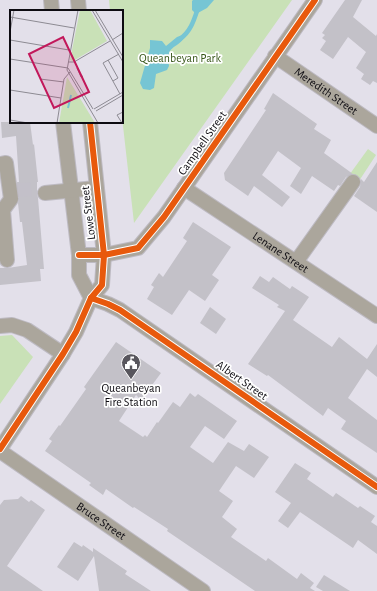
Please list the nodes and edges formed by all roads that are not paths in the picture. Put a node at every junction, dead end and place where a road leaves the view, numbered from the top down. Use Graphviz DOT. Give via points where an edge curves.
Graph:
graph roads {
  1 [pos="50,0"];
  2 [pos="78,0"];
  3 [pos="315,0"];
  4 [pos="52,10"];
  5 [pos="79,10"];
  6 [pos="276,56"];
  7 [pos="64,123"];
  8 [pos="90,123"];
  9 [pos="377,126"];
  10 [pos="0,164"];
  11 [pos="353,182"];
  12 [pos="96,188"];
  13 [pos="184,188"];
  14 [pos="71,191"];
  15 [pos="40,193"];
  16 [pos="79,255"];
  17 [pos="104,255"];
  18 [pos="7,260"];
  19 [pos="296,262"];
  20 [pos="91,298"];
  21 [pos="377,316"];
  22 [pos="0,326"];
  23 [pos="63,354"];
  24 [pos="0,450"];
  25 [pos="377,487"];
  26 [pos="203,591"];
  1 -- 4 [label="street"];
  2 -- 5 [label="street"];
  3 -- 6 [label="street, Campbell Street"];
  6 -- 9 [label="street, Meredith Street"];
  6 -- 13 [label="street, Campbell Street"];
  7 -- 14 [label="street, Lowe Street"];
  8 -- 12 [label="street, Lowe Street"];
  10 -- 18 [label="street" via="6,163 14,195 3,210"];
  11 -- 19 [label="street"];
  12 -- 14 [label="street"];
  12 -- 17 [label="street, Lowe Street"];
  13 -- 17 [label="street, Campbell Street" via="138,248"];
  13 -- 19 [label="street, Lenane Street"];
  14 -- 15 [label="street"];
  14 -- 16 [label="street, Lowe Street"];
  16 -- 17 [label="street, Campbell Street"];
  16 -- 20 [label="street, Lowe Street" via="79,275"];
  17 -- 20 [label="street, Lowe Street" via="102,285"];
  19 -- 21 [label="street, Lenane Street"];
  20 -- 23 [label="street"];
  20 -- 25 [label="street, Albert Street" via="120,310"];
  22 -- 23 [label="street" via="12,325 27,330"];
  23 -- 24 [label="street"];
  24 -- 26 [label="street, Bruce Street"];
}
